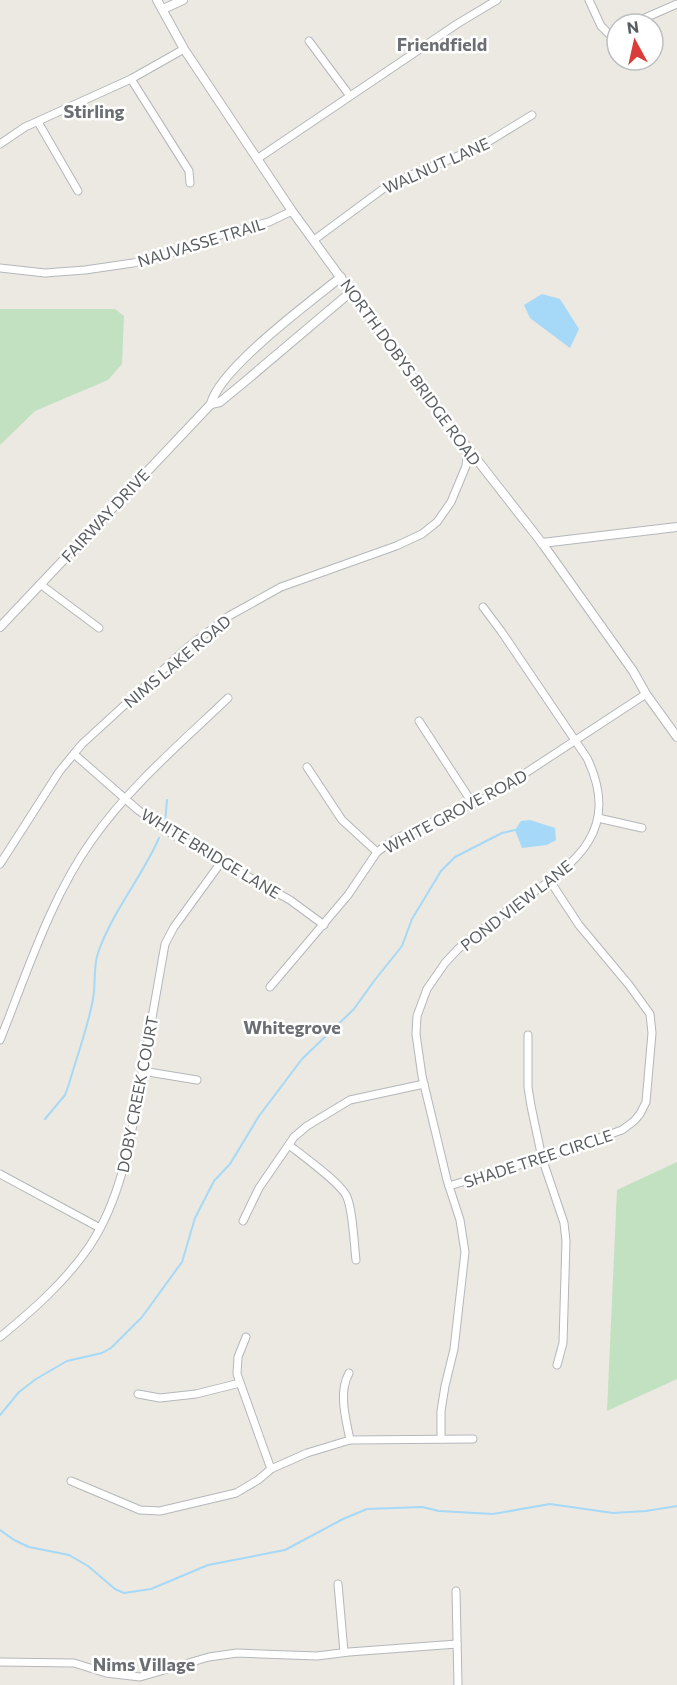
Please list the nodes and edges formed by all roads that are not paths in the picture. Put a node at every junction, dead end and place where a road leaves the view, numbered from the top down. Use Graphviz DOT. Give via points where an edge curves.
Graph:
graph roads {
  1 [pos="157,0"];
  2 [pos="183,0"];
  3 [pos="497,0"];
  4 [pos="589,0"];
  5 [pos="677,4"];
  6 [pos="163,9"];
  7 [pos="659,12"];
  8 [pos="605,30"];
  9 [pos="309,41"];
  10 [pos="184,49"];
  11 [pos="131,79"];
  12 [pos="350,96"];
  13 [pos="532,115"];
  14 [pos="38,122"];
  15 [pos="0,144"];
  16 [pos="257,159"];
  17 [pos="190,183"];
  18 [pos="78,190"];
  19 [pos="292,211"];
  20 [pos="314,240"];
  21 [pos="0,268"];
  22 [pos="341,277"];
  23 [pos="352,291"];
  24 [pos="211,404"];
  25 [pos="468,448"];
  26 [pos="677,526"];
  27 [pos="542,543"];
  28 [pos="40,584"];
  29 [pos="483,607"];
  30 [pos="0,627"];
  31 [pos="99,628"];
  32 [pos="646,694"];
  33 [pos="228,698"];
  34 [pos="419,721"];
  35 [pos="677,737"];
  36 [pos="576,740"];
  37 [pos="74,754"];
  38 [pos="307,768"];
  39 [pos="126,798"];
  40 [pos="473,804"];
  41 [pos="598,818"];
  42 [pos="642,828"];
  43 [pos="377,852"];
  44 [pos="222,861"];
  45 [pos="0,864"];
  46 [pos="550,881"];
  47 [pos="324,925"];
  48 [pos="270,987"];
  49 [pos="528,1035"];
  50 [pos="0,1040"];
  51 [pos="142,1071"];
  52 [pos="197,1080"];
  53 [pos="424,1084"];
  54 [pos="289,1145"];
  55 [pos="542,1158"];
  56 [pos="0,1174"];
  57 [pos="449,1186"];
  58 [pos="243,1221"];
  59 [pos="100,1228"];
  60 [pos="356,1260"];
  61 [pos="0,1337"];
  62 [pos="246,1337"];
  63 [pos="557,1365"];
  64 [pos="349,1373"];
  65 [pos="240,1383"];
  66 [pos="138,1394"];
  67 [pos="441,1439"];
  68 [pos="472,1439"];
  69 [pos="350,1440"];
  70 [pos="272,1469"];
  71 [pos="71,1481"];
  72 [pos="338,1584"];
  73 [pos="456,1591"];
  74 [pos="457,1644"];
  75 [pos="344,1652"];
  76 [pos="0,1662"];
  77 [pos="458,1685"];
  1 -- 6 [label="street, NORTH DOBYS BRIDGE ROAD"];
  2 -- 6 [label="street"];
  3 -- 12 [label="street"];
  4 -- 8 [label="street"];
  5 -- 7 [label="street"];
  6 -- 10 [label="street, NORTH DOBYS BRIDGE ROAD"];
  9 -- 12 [label="street"];
  10 -- 11 [label="street"];
  10 -- 16 [label="street, NORTH DOBYS BRIDGE ROAD"];
  11 -- 14 [label="street"];
  11 -- 17 [label="street" via="189,171"];
  12 -- 16 [label="street"];
  13 -- 20 [label="street, WALNUT LANE" via="478,148 391,183"];
  14 -- 15 [label="street"];
  14 -- 18 [label="street"];
  16 -- 19 [label="street, NORTH DOBYS BRIDGE ROAD"];
  19 -- 20 [label="street, NORTH DOBYS BRIDGE ROAD"];
  19 -- 21 [label="street, NAUVASSE TRAIL" via="179,251 133,262 45,273"];
  20 -- 22 [label="street, NORTH DOBYS BRIDGE ROAD"];
  22 -- 23 [label="street, NORTH DOBYS BRIDGE ROAD"];
  22 -- 24 [label="street, FAIRWAY DRIVE" via="233,369 213,395"];
  23 -- 24 [label="street, FAIRWAY DRIVE" via="235,390"];
  23 -- 25 [label="street, NORTH DOBYS BRIDGE ROAD"];
  24 -- 28 [label="street, FAIRWAY DRIVE"];
  25 -- 27 [label="street, NORTH DOBYS BRIDGE ROAD"];
  25 -- 37 [label="street, NIMS LAKE ROAD" via="466,466 451,502 437,522 422,534 281,587 229,616 188,647"];
  26 -- 27 [label="street"];
  27 -- 32 [label="street, NORTH DOBYS BRIDGE ROAD"];
  28 -- 30 [label="street, FAIRWAY DRIVE"];
  28 -- 31 [label="street"];
  29 -- 36 [label="street, POND VIEW LANE"];
  32 -- 35 [label="street, NORTH DOBYS BRIDGE ROAD"];
  32 -- 36 [label="street, WHITE GROVE ROAD"];
  33 -- 39 [label="street"];
  34 -- 40 [label="street"];
  36 -- 40 [label="street, WHITE GROVE ROAD"];
  36 -- 41 [label="street, POND VIEW LANE" via="596,779"];
  37 -- 39 [label="street, WHITE BRIDGE LANE"];
  37 -- 45 [label="street, NIMS LAKE ROAD"];
  38 -- 43 [label="street" via="342,820"];
  39 -- 44 [label="street, WHITE BRIDGE LANE" via="167,831"];
  39 -- 50 [label="street" via="74,869"];
  40 -- 43 [label="street, WHITE GROVE ROAD" via="395,839"];
  41 -- 42 [label="street"];
  41 -- 46 [label="street, POND VIEW LANE" via="583,851"];
  43 -- 47 [label="street, WHITE GROVE ROAD"];
  44 -- 47 [label="street, WHITE BRIDGE LANE" via="290,900"];
  44 -- 51 [label="street, DOBY CREEK COURT" via="179,918 165,944"];
  46 -- 53 [label="street, POND VIEW LANE" via="472,937 445,963 428,989 417,1016 416,1034"];
  46 -- 55 [label="street, SHADE TREE CIRCLE" via="579,925 647,1009 652,1033 646,1102 634,1121 622,1130"];
  47 -- 48 [label="street, WHITE GROVE ROAD"];
  49 -- 55 [label="street" via="528,1087"];
  51 -- 52 [label="street"];
  51 -- 59 [label="street, DOBY CREEK COURT" via="119,1183"];
  53 -- 54 [label="street" via="350,1100 307,1126"];
  53 -- 57 [label="street, POND VIEW LANE"];
  54 -- 58 [label="street" via="259,1188"];
  54 -- 60 [label="street" via="346,1195"];
  55 -- 57 [label="street, SHADE TREE CIRCLE"];
  55 -- 63 [label="street" via="564,1223 566,1241 563,1343"];
  56 -- 59 [label="street"];
  57 -- 67 [label="street, POND VIEW LANE" via="465,1252 454,1348 441,1412"];
  59 -- 61 [label="street, DOBY CREEK COURT" via="70,1273 45,1300"];
  62 -- 65 [label="street" via="238,1357"];
  64 -- 69 [label="street" via="344,1408"];
  65 -- 66 [label="street" via="160,1398"];
  65 -- 70 [label="street"];
  67 -- 68 [label="street"];
  67 -- 69 [label="street"];
  69 -- 70 [label="street"];
  70 -- 71 [label="street" via="236,1493 160,1511 140,1510"];
  72 -- 75 [label="street"];
  73 -- 74 [label="street"];
  74 -- 75 [label="street"];
  74 -- 77 [label="street"];
  75 -- 76 [label="street" via="317,1656 228,1654 140,1677 106,1673 74,1663"];
}
